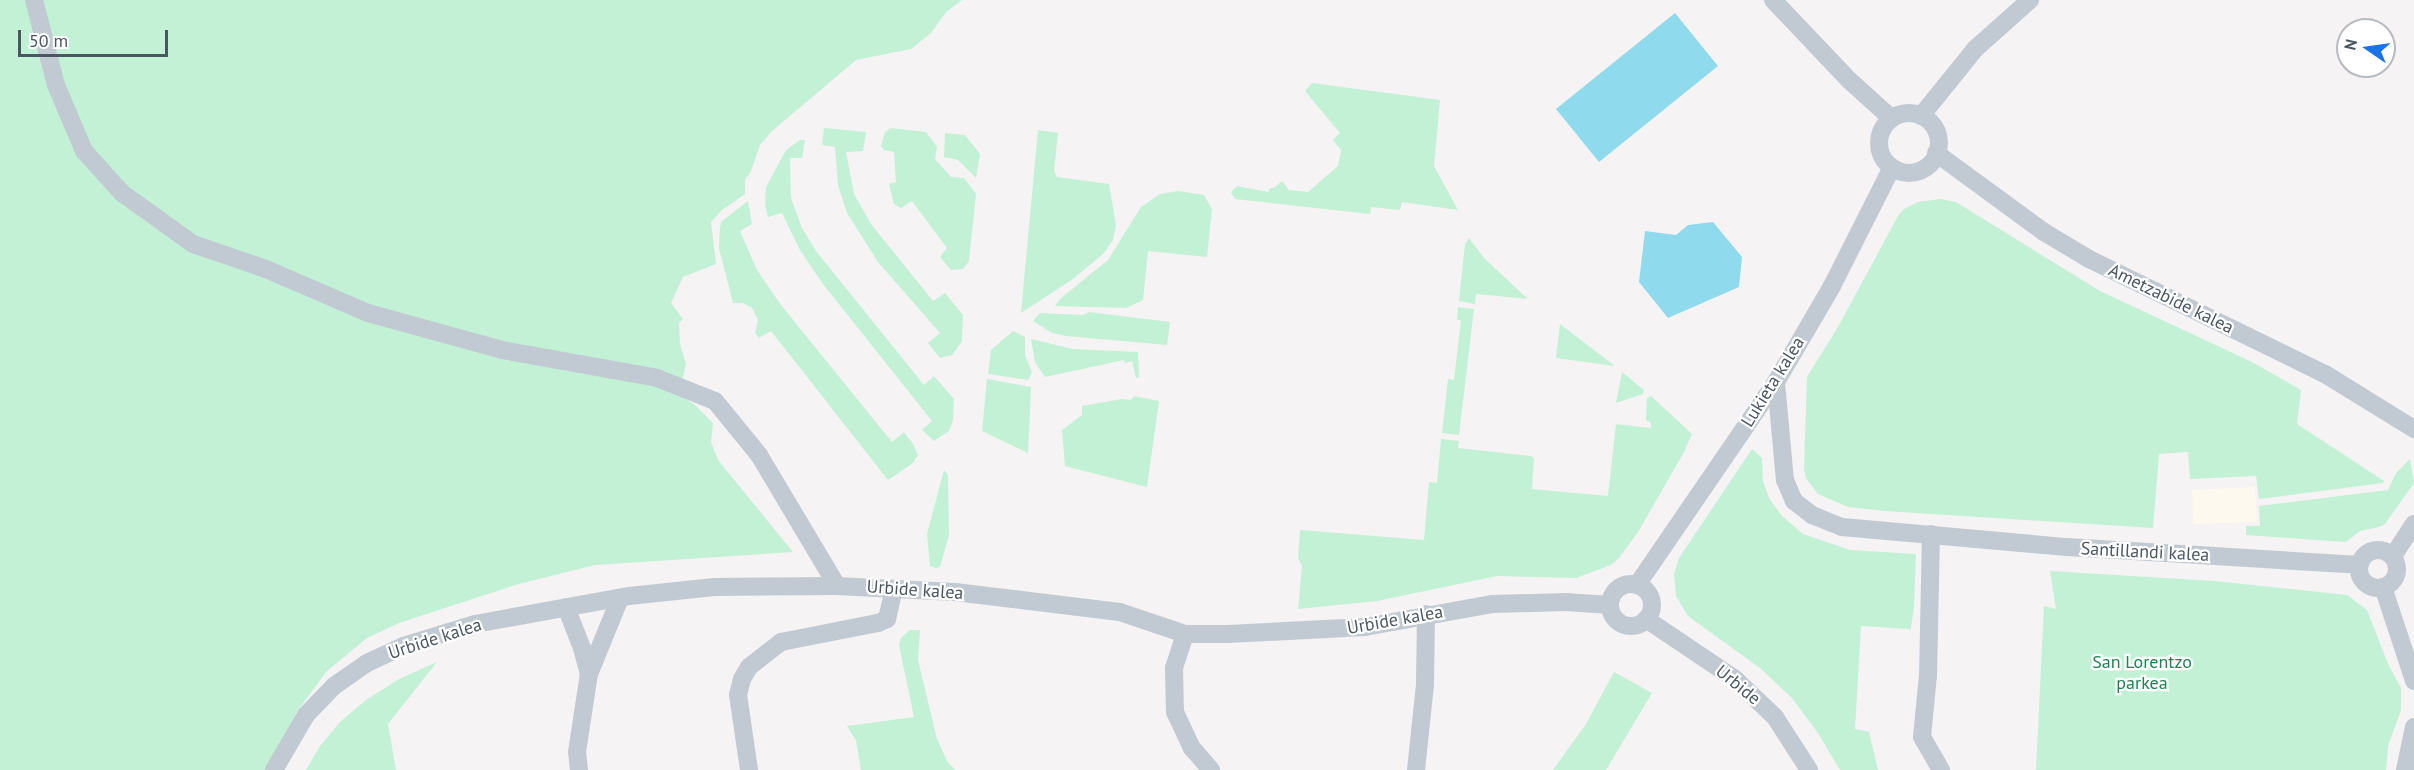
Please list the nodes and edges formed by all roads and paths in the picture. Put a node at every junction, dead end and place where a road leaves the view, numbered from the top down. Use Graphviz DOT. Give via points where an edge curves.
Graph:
graph roads {
  1 [pos="34,0"];
  2 [pos="1773,0"];
  3 [pos="2031,0"];
  4 [pos="1921,116"];
  5 [pos="1892,118"];
  6 [pos="1936,153"];
  7 [pos="1892,168"];
  8 [pos="1776,382"];
  9 [pos="2414,429"];
  10 [pos="2414,524"];
  11 [pos="1931,534"];
  12 [pos="2393,556"];
  13 [pos="2359,565"];
  14 [pos="837,585"];
  15 [pos="1637,585"];
  16 [pos="2383,587"];
  17 [pos="894,589"];
  18 [pos="620,598"];
  19 [pos="1610,605"];
  20 [pos="566,607"];
  21 [pos="1426,614"];
  22 [pos="1647,619"];
  23 [pos="1185,634"];
  24 [pos="589,674"];
  25 [pos="2414,681"];
  26 [pos="2414,727"];
  27 [pos="274,770"];
  28 [pos="579,770"];
  29 [pos="749,770"];
  30 [pos="1211,770"];
  31 [pos="1416,770"];
  32 [pos="1809,770"];
  33 [pos="1941,770"];
  34 [pos="2405,770"];
  1 -- 14 [label="street" via="56,85 84,151 139,206 193,244 266,269 368,313 502,350 657,378 715,401 759,455"];
  2 -- 5 [label="street" via="1849,80"];
  3 -- 4 [label="street" via="1975,50"];
  4 -- 5 [label="street" via="1911,113"];
  4 -- 6 [label="street" via="1938,136"];
  5 -- 7 [label="street" via="1879,143"];
  6 -- 7 [label="street" via="1918,171"];
  6 -- 9 [label="street, Ametzabide kalea" via="2044,232 2089,259 2325,374"];
  7 -- 8 [label="street, Lukieta kalea" via="1832,286"];
  8 -- 11 [label="street, Santillandi kalea" via="1785,480 1794,501 1812,515 1842,527"];
  8 -- 15 [label="street, Lukieta kalea"];
  10 -- 12 [label="street"];
  11 -- 13 [label="street, Santillandi kalea" via="2067,547"];
  11 -- 33 [label="street" via="1928,675 1922,736"];
  12 -- 13 [label="street" via="2382,550 2370,551"];
  12 -- 16 [label="street" via="2397,574"];
  13 -- 16 [label="street" via="2365,583"];
  14 -- 17 [label="street, Urbide kalea"];
  14 -- 18 [label="street, Urbide kalea" via="715,587"];
  15 -- 19 [label="street" via="1619,589"];
  15 -- 22 [label="street" via="1651,600"];
  16 -- 25 [label="street"];
  17 -- 23 [label="street, Urbide kalea" via="955,592 1120,612"];
  17 -- 29 [label="street" via="887,619 781,642 748,667 738,695"];
  18 -- 20 [label="street, Urbide kalea"];
  18 -- 24 [label="street"];
  19 -- 21 [label="street, Urbide kalea" via="1493,604"];
  19 -- 22 [label="street" via="1620,623 1634,626"];
  20 -- 24 [label="street"];
  20 -- 27 [label="street, Urbide kalea" via="442,633 367,663 334,686 306,715"];
  21 -- 23 [label="street, Urbide kalea" via="1365,627 1317,631"];
  21 -- 31 [label="street" via="1425,685"];
  22 -- 32 [label="street, Urbide" via="1735,679 1775,717"];
  23 -- 30 [label="street" via="1174,668 1176,712 1192,748"];
  24 -- 28 [label="street" via="577,752"];
  26 -- 34 [label="street"];
}
